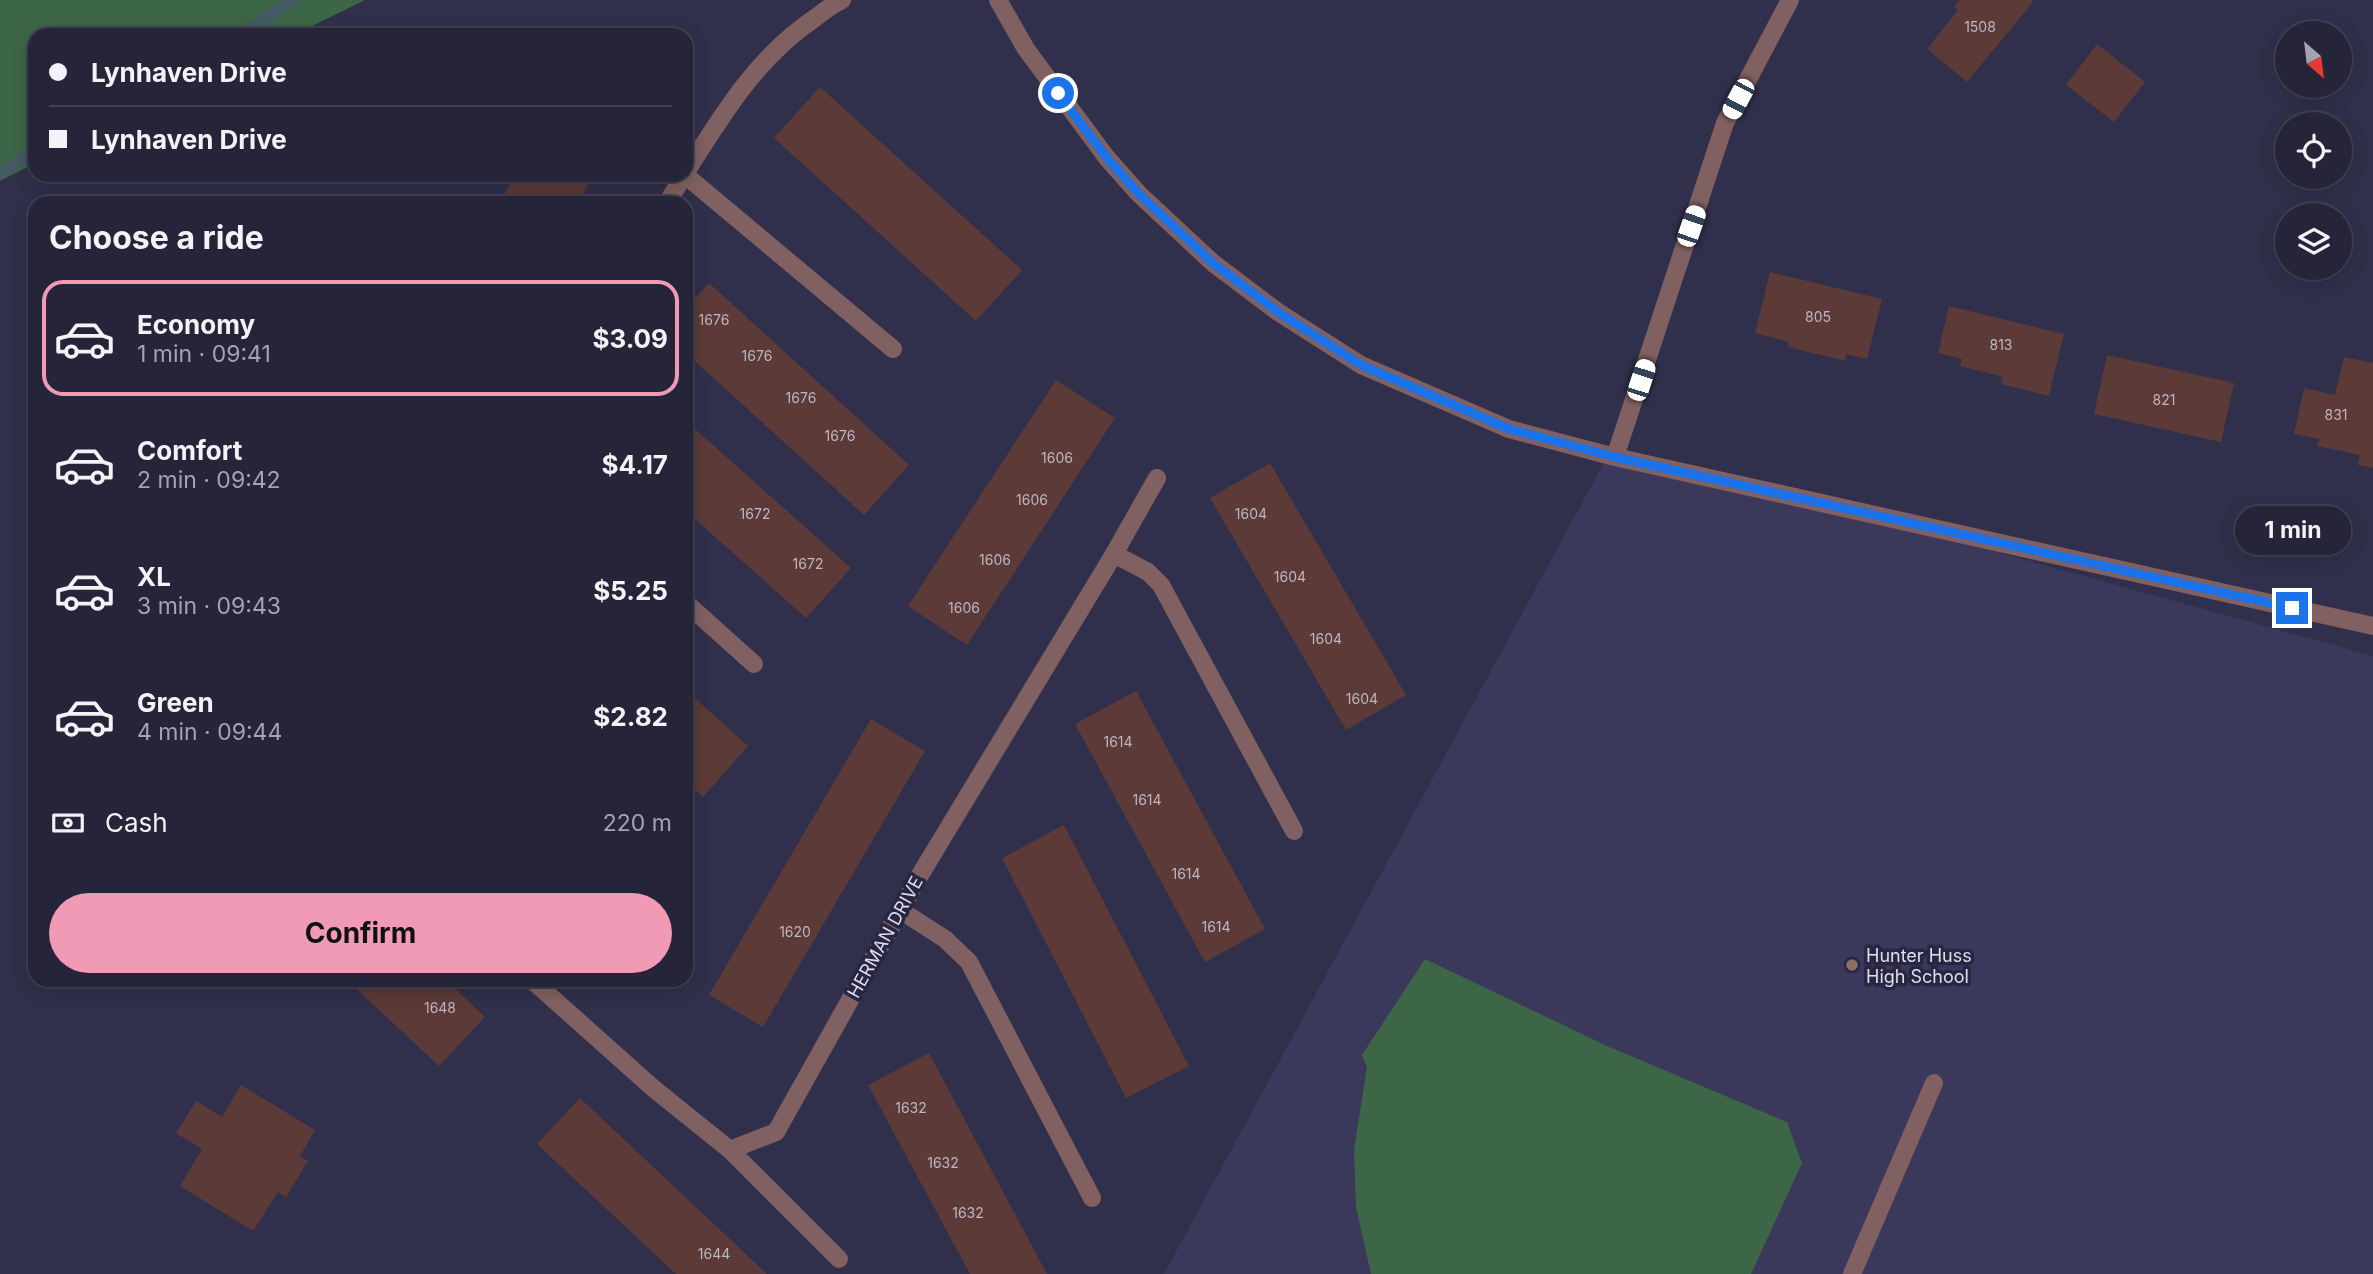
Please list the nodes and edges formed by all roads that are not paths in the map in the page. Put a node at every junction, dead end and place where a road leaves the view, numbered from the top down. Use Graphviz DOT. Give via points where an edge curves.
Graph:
graph roads {
  1 [pos="842,0"];
  2 [pos="998,0"];
  3 [pos="1790,0"];
  4 [pos="693,161"];
  5 [pos="693,181"];
  6 [pos="893,349"];
  7 [pos="1615,457"];
  8 [pos="1157,478"];
  9 [pos="1114,554"];
  10 [pos="693,609"];
  11 [pos="2373,626"];
  12 [pos="754,664"];
  13 [pos="1294,831"];
  14 [pos="900,910"];
  15 [pos="540,987"];
  16 [pos="1934,1083"];
  17 [pos="730,1150"];
  18 [pos="1092,1198"];
  19 [pos="839,1259"];
  20 [pos="1852,1274"];
  1 -- 4 [label="street" via="772,51 740,88"];
  2 -- 7 [label="street" via="1026,49 1139,194 1213,263 1278,312 1361,365 1509,429"];
  3 -- 7 [label="street" via="1725,123"];
  5 -- 6 [label="street"];
  7 -- 11 [label="street"];
  8 -- 9 [label="street, HERMAN DRIVE"];
  9 -- 13 [label="street" via="1149,572 1161,585"];
  9 -- 14 [label="street, HERMAN DRIVE"];
  10 -- 12 [label="street"];
  14 -- 17 [label="street, HERMAN DRIVE" via="776,1132"];
  14 -- 18 [label="street" via="945,939 969,962"];
  15 -- 17 [label="street"];
  16 -- 20 [label="street"];
  17 -- 19 [label="street"];
}
